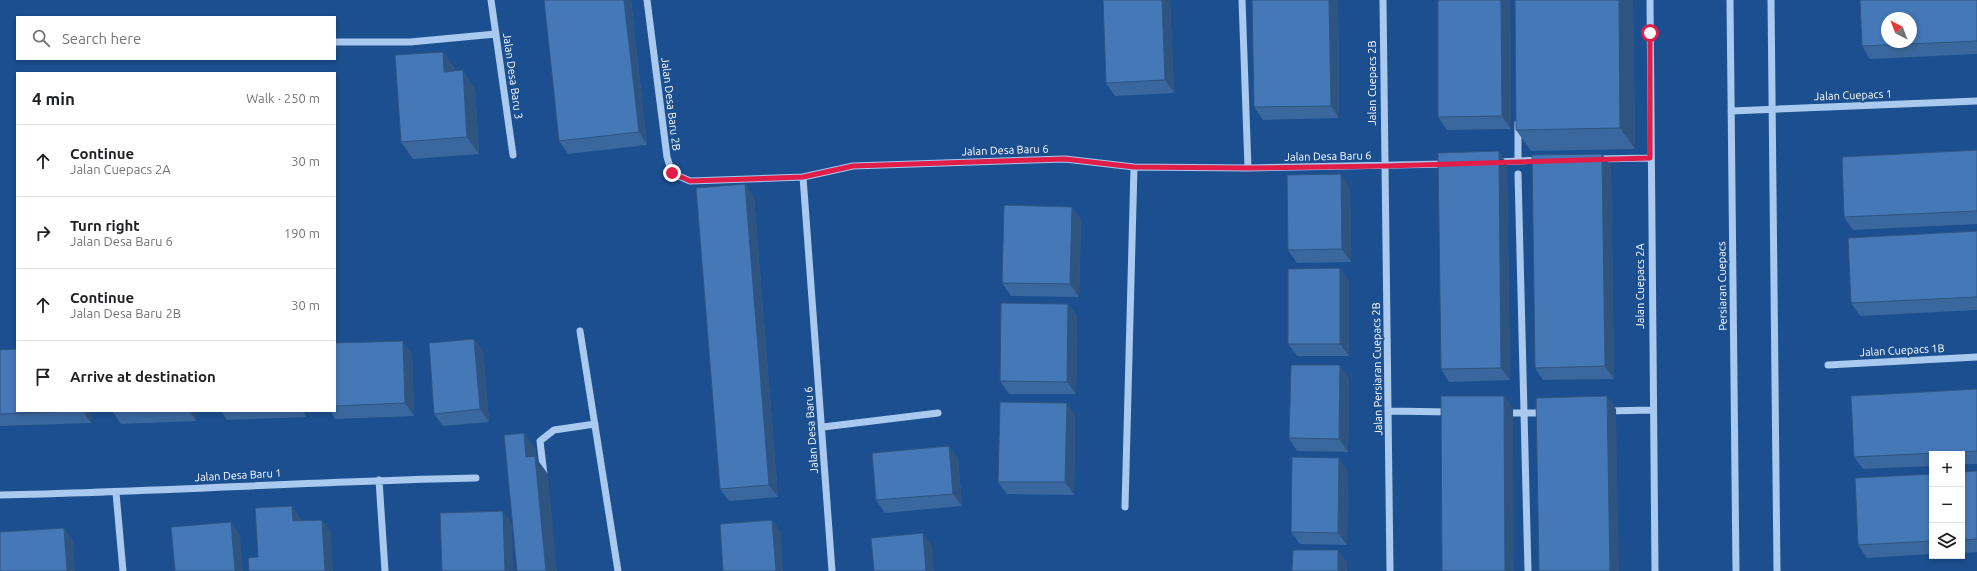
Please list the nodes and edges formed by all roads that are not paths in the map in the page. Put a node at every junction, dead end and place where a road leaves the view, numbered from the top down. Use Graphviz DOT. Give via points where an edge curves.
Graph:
graph roads {
  1 [pos="491,0"];
  2 [pos="647,0"];
  3 [pos="1242,0"];
  4 [pos="1383,0"];
  5 [pos="1650,0"];
  6 [pos="1730,0"];
  7 [pos="1771,0"];
  8 [pos="496,34"];
  9 [pos="336,42"];
  10 [pos="1977,101"];
  11 [pos="1771,110"];
  12 [pos="1731,111"];
  13 [pos="1518,115"];
  14 [pos="513,155"];
  15 [pos="1650,158"];
  16 [pos="1588,159"];
  17 [pos="1549,160"];
  18 [pos="1518,161"];
  19 [pos="1486,162"];
  20 [pos="1455,163"];
  21 [pos="1384,166"];
  22 [pos="1134,167"];
  23 [pos="1248,168"];
  24 [pos="1518,174"];
  25 [pos="803,177"];
  26 [pos="580,331"];
  27 [pos="1977,357"];
  28 [pos="1828,365"];
  29 [pos="1652,410"];
  30 [pos="1388,411"];
  31 [pos="1599,411"];
  32 [pos="1460,412"];
  33 [pos="1554,412"];
  34 [pos="938,413"];
  35 [pos="1500,413"];
  36 [pos="1524,413"];
  37 [pos="595,424"];
  38 [pos="823,427"];
  39 [pos="476,478"];
  40 [pos="379,480"];
  41 [pos="545,487"];
  42 [pos="116,493"];
  43 [pos="0,495"];
  44 [pos="1126,507"];
  45 [pos="123,571"];
  46 [pos="385,571"];
  47 [pos="618,571"];
  48 [pos="832,571"];
  49 [pos="1390,571"];
  50 [pos="1528,571"];
  51 [pos="1655,571"];
  52 [pos="1736,571"];
  53 [pos="1777,571"];
  1 -- 8 [label="street, Jalan Desa Baru 3"];
  2 -- 25 [label="street, Jalan Desa Baru 2B" via="667,157 672,173 690,181"];
  3 -- 23 [label="street"];
  4 -- 21 [label="street, Jalan Cuepacs 2B"];
  5 -- 15 [label="street, Jalan Cuepacs 2A"];
  6 -- 12 [label="street, Persiaran Cuepacs"];
  7 -- 11 [label="street"];
  8 -- 9 [label="street" via="410,42"];
  8 -- 14 [label="street, Jalan Desa Baru 3"];
  10 -- 11 [label="street, Jalan Cuepacs 1"];
  11 -- 12 [label="street, Jalan Cuepacs 1"];
  11 -- 53 [label="street"];
  12 -- 52 [label="street, Persiaran Cuepacs"];
  13 -- 18 [label="street"];
  15 -- 16 [label="street"];
  15 -- 29 [label="street, Jalan Cuepacs 2A"];
  17 -- 18 [label="street"];
  18 -- 19 [label="street"];
  20 -- 21 [label="street, Jalan Desa Baru 6"];
  21 -- 23 [label="street, Jalan Desa Baru 6"];
  21 -- 30 [label="street, Jalan Persiaran Cuepacs 2B"];
  22 -- 23 [label="street, Jalan Desa Baru 6"];
  22 -- 25 [label="street, Jalan Desa Baru 6" via="1065,159 853,166"];
  22 -- 44 [label="street"];
  24 -- 36 [label="street"];
  25 -- 38 [label="street, Jalan Desa Baru 6"];
  26 -- 37 [label="street"];
  27 -- 28 [label="street, Jalan Cuepacs 1B"];
  29 -- 31 [label="street"];
  29 -- 51 [label="street, Jalan Cuepacs 2A"];
  30 -- 32 [label="street"];
  30 -- 49 [label="street, Jalan Persiaran Cuepacs 2B"];
  33 -- 36 [label="street"];
  34 -- 38 [label="street"];
  35 -- 36 [label="street"];
  36 -- 50 [label="street"];
  37 -- 41 [label="street" via="554,430 540,440"];
  37 -- 47 [label="street"];
  38 -- 48 [label="street, Jalan Desa Baru 6"];
  39 -- 40 [label="street, Jalan Desa Baru 1"];
  40 -- 42 [label="street, Jalan Desa Baru 1"];
  40 -- 46 [label="street"];
  42 -- 43 [label="street, Jalan Desa Baru 1"];
  42 -- 45 [label="street"];
}
